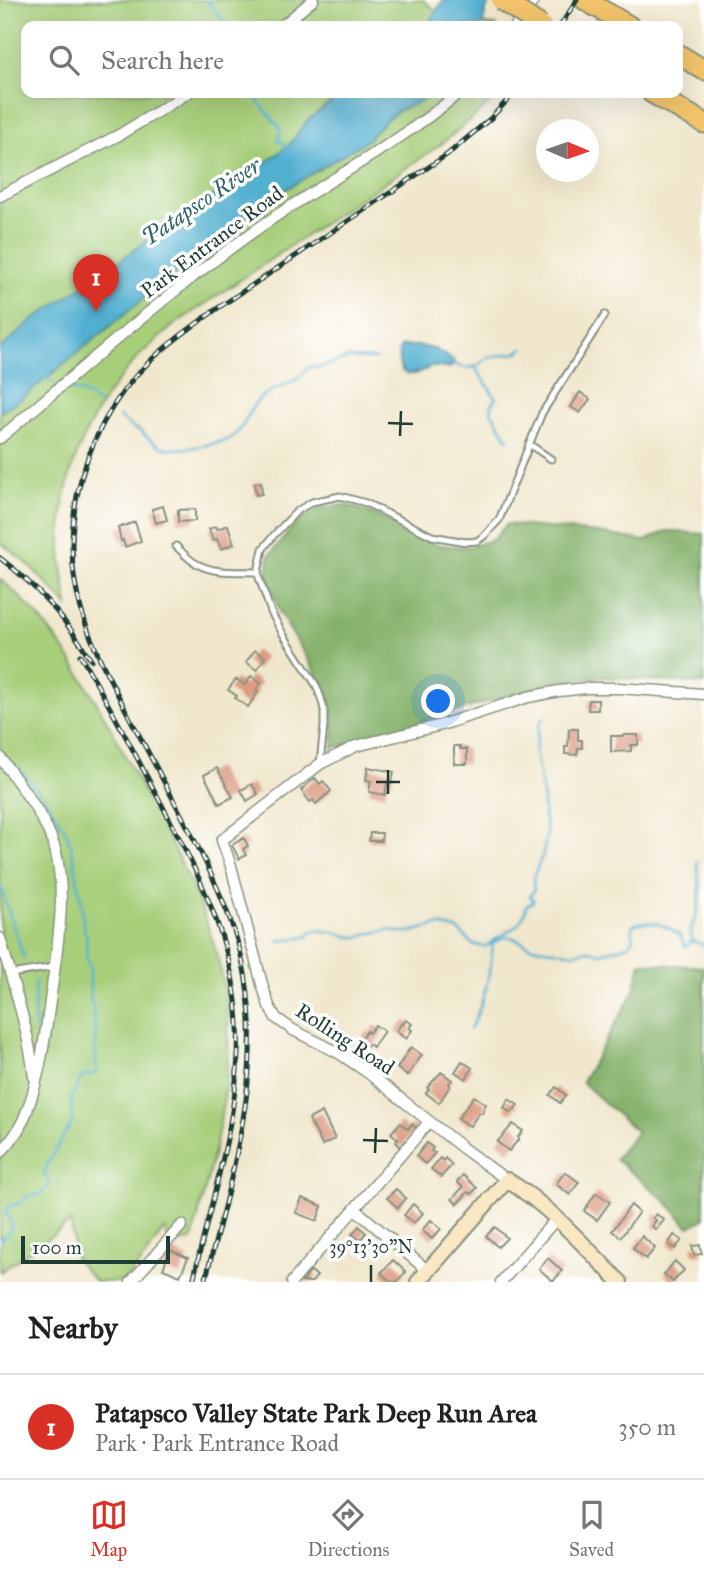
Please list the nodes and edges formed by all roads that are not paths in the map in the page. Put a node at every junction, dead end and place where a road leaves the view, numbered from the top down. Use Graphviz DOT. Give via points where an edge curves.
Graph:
graph roads {
  1 [pos="313,0"];
  2 [pos="501,0"];
  3 [pos="534,0"];
  4 [pos="585,0"];
  5 [pos="288,21"];
  6 [pos="519,21"];
  7 [pos="533,21"];
  8 [pos="621,21"];
  9 [pos="683,57"];
  10 [pos="704,70"];
  11 [pos="180,98"];
  12 [pos="453,98"];
  13 [pos="661,98"];
  14 [pos="704,123"];
  15 [pos="0,196"];
  16 [pos="605,315"];
  17 [pos="0,438"];
  18 [pos="529,444"];
  19 [pos="551,459"];
  20 [pos="176,546"];
  21 [pos="258,575"];
  22 [pos="704,694"];
  23 [pos="0,757"];
  24 [pos="320,764"];
  25 [pos="0,938"];
  26 [pos="54,967"];
  27 [pos="10,974"];
  28 [pos="34,1086"];
  29 [pos="429,1122"];
  30 [pos="0,1153"];
  31 [pos="508,1180"];
  32 [pos="356,1209"];
  33 [pos="557,1218"];
  34 [pos="182,1225"];
  35 [pos="423,1277"];
  36 [pos="131,1282"];
  37 [pos="292,1282"];
  38 [pos="501,1282"];
  39 [pos="620,1282"];
  1 -- 5 [label="street"];
  2 -- 7 [label="highway, bridge"];
  3 -- 6 [label="street"];
  4 -- 8 [label="highway"];
  9 -- 10 [label="highway"];
  11 -- 15 [label="street"];
  12 -- 17 [label="street, Park Entrance Road" via="223,254"];
  13 -- 14 [label="highway"];
  16 -- 18 [label="lane" via="542,413"];
  18 -- 19 [label="lane"];
  18 -- 21 [label="lane" via="499,520 477,541 432,537 366,503 328,497 312,502 286,521 263,549"];
  20 -- 21 [label="lane" via="195,564"];
  21 -- 24 [label="lane" via="271,612 321,698"];
  22 -- 24 [label="street" via="618,688 559,691 356,746"];
  23 -- 26 [label="street" via="41,816 54,845 62,891"];
  24 -- 29 [label="street, Rolling Road" via="222,840 262,984 276,1018 358,1066"];
  25 -- 27 [label="street"];
  26 -- 27 [label="lane"];
  26 -- 28 [label="street"];
  27 -- 28 [label="street"];
  28 -- 30 [label="street" via="28,1110"];
  29 -- 31 [label="street, Rolling Road"];
  29 -- 32 [label="street"];
  31 -- 33 [label="street"];
  31 -- 35 [label="street"];
  32 -- 35 [label="street"];
  32 -- 37 [label="street"];
  33 -- 38 [label="street"];
  33 -- 39 [label="street"];
  34 -- 36 [label="street"];
}
